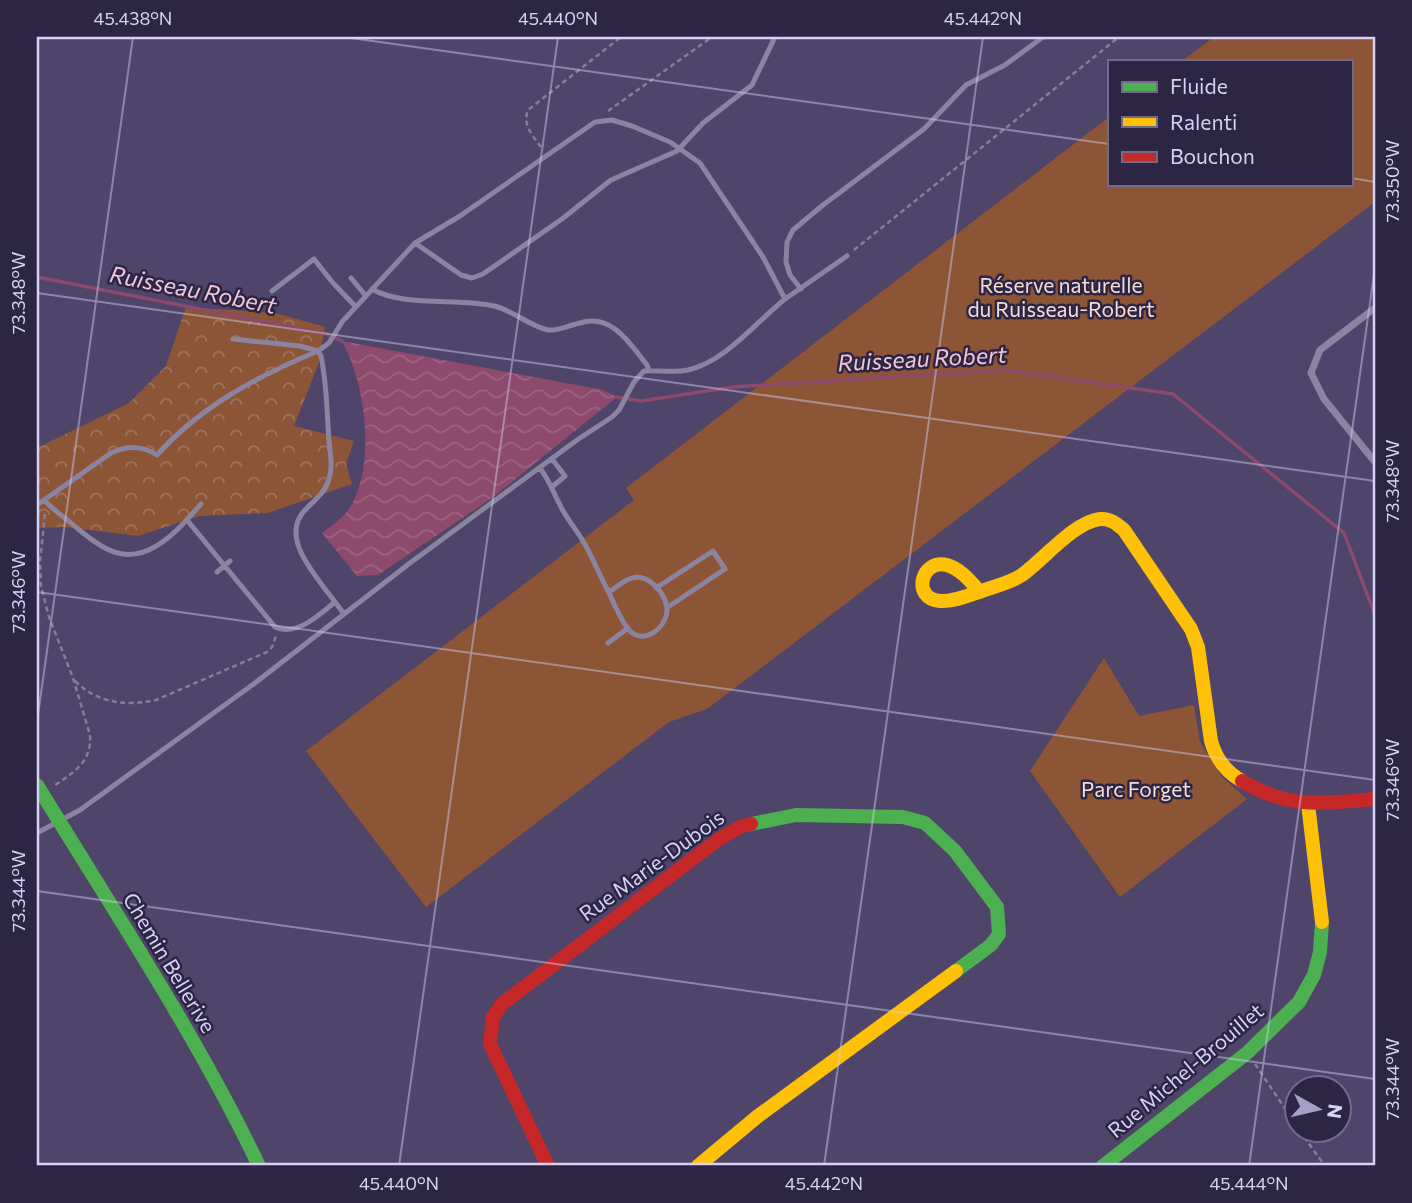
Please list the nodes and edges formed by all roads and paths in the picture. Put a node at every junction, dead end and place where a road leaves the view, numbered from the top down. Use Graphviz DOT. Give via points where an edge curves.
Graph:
graph roads {
  1 [pos="621,37"];
  2 [pos="712,37"];
  3 [pos="1043,37"];
  4 [pos="1119,37"];
  5 [pos="772,38"];
  6 [pos="604,120"];
  7 [pos="680,148"];
  8 [pos="547,154"];
  9 [pos="415,243"];
  10 [pos="847,256"];
  11 [pos="788,270"];
  12 [pos="351,278"];
  13 [pos="774,279"];
  14 [pos="372,289"];
  15 [pos="800,289"];
  16 [pos="272,291"];
  17 [pos="366,296"];
  18 [pos="785,299"];
  19 [pos="356,307"];
  20 [pos="1375,308"];
  21 [pos="233,339"];
  22 [pos="318,351"];
  23 [pos="649,371"];
  24 [pos="552,458"];
  25 [pos="1375,462"];
  26 [pos="540,468"];
  27 [pos="552,486"];
  28 [pos="44,500"];
  29 [pos="201,504"];
  30 [pos="37,505"];
  31 [pos="187,520"];
  32 [pos="230,561"];
  33 [pos="224,566"];
  34 [pos="217,572"];
  35 [pos="656,588"];
  36 [pos="608,592"];
  37 [pos="980,592"];
  38 [pos="335,602"];
  39 [pos="668,607"];
  40 [pos="344,614"];
  41 [pos="628,628"];
  42 [pos="278,629"];
  43 [pos="608,643"];
  44 [pos="73,678"];
  45 [pos="40,790"];
  46 [pos="1375,799"];
  47 [pos="1308,804"];
  48 [pos="59,822"];
  49 [pos="37,833"];
  50 [pos="1247,1053"];
  51 [pos="1282,1103"];
  52 [pos="1310,1144"];
  53 [pos="259,1166"];
  54 [pos="548,1166"];
  55 [pos="698,1166"];
  56 [pos="1103,1166"];
  57 [pos="1325,1166"];
  1 -- 8 [label="path" via="528,110 527,126"];
  2 -- 6 [label="path" via="606,113"];
  3 -- 11 [label="lane" via="1005,65 966,85 916,136 799,225 787,242"];
  4 -- 10 [label="path"];
  5 -- 7 [label="lane" via="752,85 703,123"];
  6 -- 7 [label="lane" via="632,125"];
  6 -- 8 [label="lane"];
  7 -- 9 [label="lane" via="611,180 477,278 461,275"];
  7 -- 13 [label="lane" via="708,172"];
  8 -- 9 [label="lane"];
  9 -- 14 [label="lane"];
  10 -- 15 [label="lane"];
  11 -- 13 [label="lane"];
  11 -- 15 [label="lane"];
  12 -- 17 [label="lane"];
  13 -- 18 [label="lane"];
  14 -- 17 [label="lane"];
  14 -- 23 [label="lane" via="393,297 495,306 548,330 588,320 601,322 626,338"];
  15 -- 18 [label="lane"];
  16 -- 19 [label="lane" via="314,259"];
  17 -- 19 [label="lane"];
  18 -- 23 [label="lane" via="704,364 678,371"];
  19 -- 22 [label="lane"];
  20 -- 25 [label="street" via="1320,351 1311,373 1324,399"];
  21 -- 22 [label="lane"];
  22 -- 28 [label="lane" via="213,405 157,455 138,448 111,453"];
  22 -- 38 [label="lane" via="332,466 324,491 299,516 295,529 302,554"];
  23 -- 24 [label="lane" via="639,374 612,417"];
  24 -- 26 [label="lane"];
  24 -- 27 [label="lane" via="565,476"];
  26 -- 27 [label="lane"];
  26 -- 40 [label="lane"];
  27 -- 36 [label="lane"];
  28 -- 30 [label="lane"];
  28 -- 31 [label="lane" via="93,541 123,555 148,551"];
  28 -- 44 [label="path" via="41,586"];
  29 -- 31 [label="lane"];
  31 -- 33 [label="lane"];
  32 -- 33 [label="lane"];
  33 -- 34 [label="lane"];
  33 -- 42 [label="lane"];
  35 -- 36 [label="lane" via="643,578 633,578"];
  35 -- 39 [label="lane"];
  35 -- 39 [label="lane" via="713,551 725,569"];
  36 -- 41 [label="lane"];
  37 -- 47 [label="street" via="1020,576 1089,522 1103,518 1114,522 1191,629 1198,647 1215,755 1244,784 1264,794"];
  38 -- 40 [label="lane"];
  38 -- 42 [label="lane" via="297,628"];
  39 -- 41 [label="lane" via="664,622 649,635 638,636"];
  40 -- 48 [label="lane"];
  41 -- 43 [label="lane"];
  42 -- 44 [label="path" via="267,652 156,700 116,703 90,693"];
  44 -- 45 [label="path" via="90,735 89,755 80,767"];
  45 -- 48 [label="street, Chemin Bellerive"];
  46 -- 47 [label="street"];
  47 -- 50 [label="street, Rue Michel-Brouillet" via="1322,923 1320,951 1314,975 1298,1002"];
  48 -- 49 [label="lane"];
  48 -- 53 [label="street, Chemin Bellerive" via="191,1039"];
  50 -- 51 [label="path"];
  50 -- 56 [label="street, Rue Michel-Brouillet"];
  52 -- 57 [label="path"];
  54 -- 55 [label="street, Rue Marie-Dubois" via="490,1044 492,1017 502,1004 742,826 796,815 903,817 925,822 955,850 997,907 999,934"];
}
